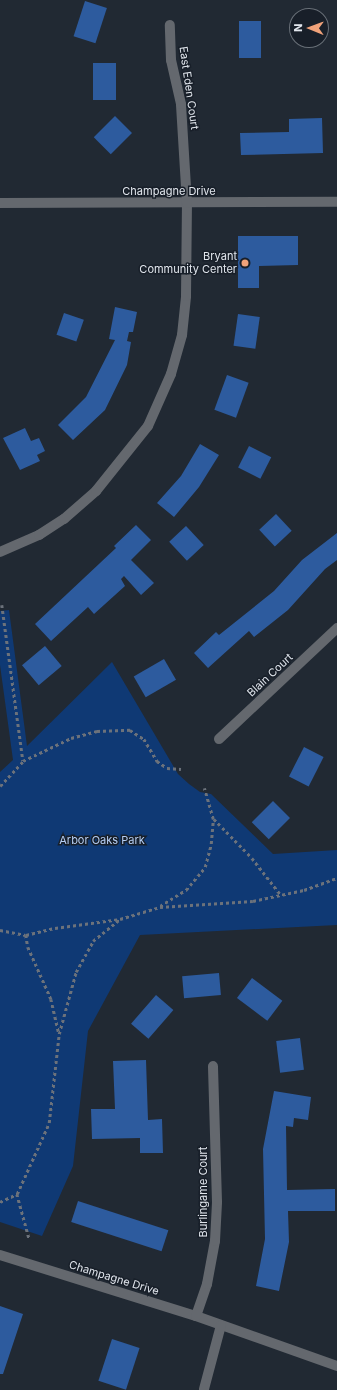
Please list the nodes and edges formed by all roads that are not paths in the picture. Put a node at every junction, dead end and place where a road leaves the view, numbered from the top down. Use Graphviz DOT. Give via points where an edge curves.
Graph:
graph roads {
  1 [pos="170,25"];
  2 [pos="0,202"];
  3 [pos="337,202"];
  4 [pos="187,203"];
  5 [pos="0,552"];
  6 [pos="337,628"];
  7 [pos="219,739"];
  8 [pos="213,1066"];
  9 [pos="0,1255"];
  10 [pos="196,1316"];
  11 [pos="220,1325"];
  12 [pos="337,1366"];
  13 [pos="204,1389"];
  1 -- 4 [label="street, East Eden Court" via="171,60 181,112"];
  2 -- 4 [label="street, Champagne Drive"];
  3 -- 4 [label="street, Champagne Drive"];
  4 -- 5 [label="street, East Eden Court" via="186,296 182,335 171,374 148,426 96,491 64,519 39,535"];
  6 -- 7 [label="street, Blain Court"];
  8 -- 10 [label="street, Burlingame Court" via="215,1241 207,1284"];
  9 -- 10 [label="street, Champagne Drive"];
  10 -- 11 [label="street, Champagne Drive"];
  11 -- 12 [label="street, Champagne Drive"];
  11 -- 13 [label="street"];
}
